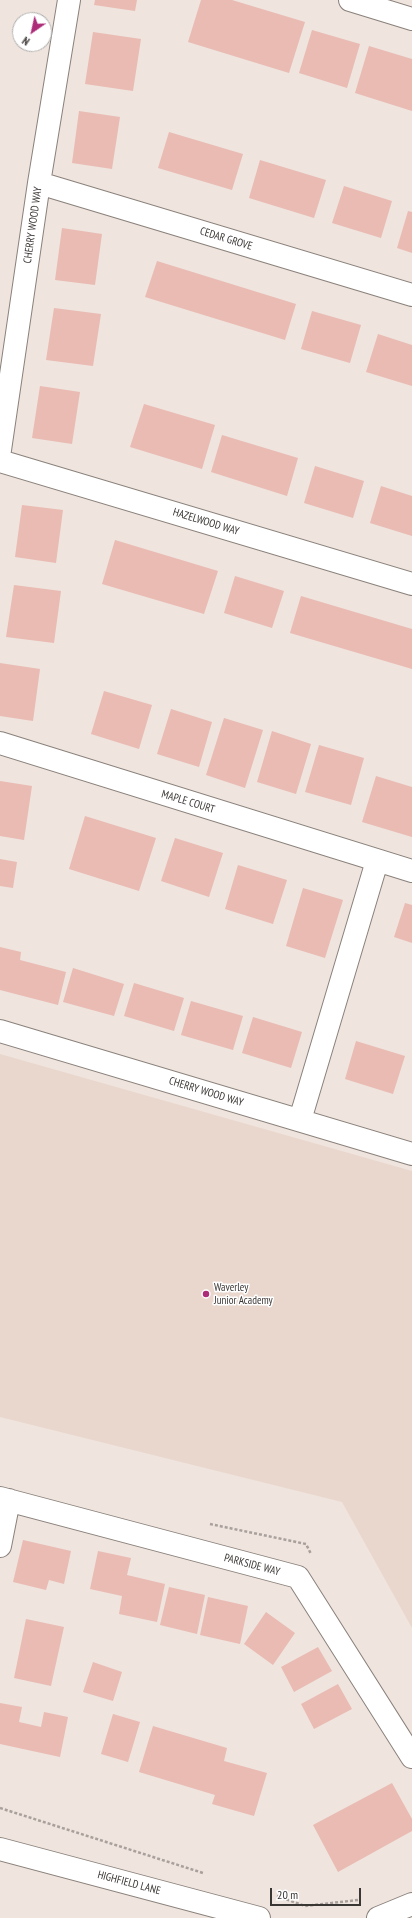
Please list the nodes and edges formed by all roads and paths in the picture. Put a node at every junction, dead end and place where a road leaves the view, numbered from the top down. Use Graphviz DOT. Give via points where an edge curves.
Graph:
graph roads {
  1 [pos="69,0"];
  2 [pos="350,0"];
  3 [pos="412,19"];
  4 [pos="39,183"];
  5 [pos="412,295"];
  6 [pos="0,450"];
  7 [pos="0,461"];
  8 [pos="412,584"];
  9 [pos="0,743"];
  10 [pos="377,861"];
  11 [pos="412,871"];
  12 [pos="0,1031"];
  13 [pos="300,1120"];
  14 [pos="412,1154"];
  15 [pos="4,1499"];
  16 [pos="0,1546"];
  17 [pos="412,1756"];
  18 [pos="0,1808"];
  19 [pos="0,1849"];
  20 [pos="208,1875"];
  21 [pos="275,1896"];
  22 [pos="365,1900"];
  23 [pos="412,1904"];
  24 [pos="259,1918"];
  25 [pos="378,1918"];
  1 -- 4 [label="street, CHERRY WOOD WAY"];
  2 -- 3 [label="street"];
  4 -- 5 [label="street, CEDAR GROVE"];
  4 -- 6 [label="street, CHERRY WOOD WAY"];
  7 -- 8 [label="street, HAZELWOOD WAY"];
  9 -- 10 [label="street, MAPLE COURT"];
  10 -- 11 [label="street, MAPLE COURT"];
  10 -- 13 [label="street"];
  12 -- 13 [label="street, CHERRY WOOD WAY"];
  13 -- 14 [label="street, CHERRY WOOD WAY"];
  15 -- 16 [label="street"];
  15 -- 17 [label="street, PARKSIDE WAY" via="298,1578"];
  18 -- 20 [label="path"];
  19 -- 24 [label="street, HIGHFIELD LANE"];
  21 -- 22 [label="path" via="305,1906"];
  23 -- 25 [label="street"];
}
